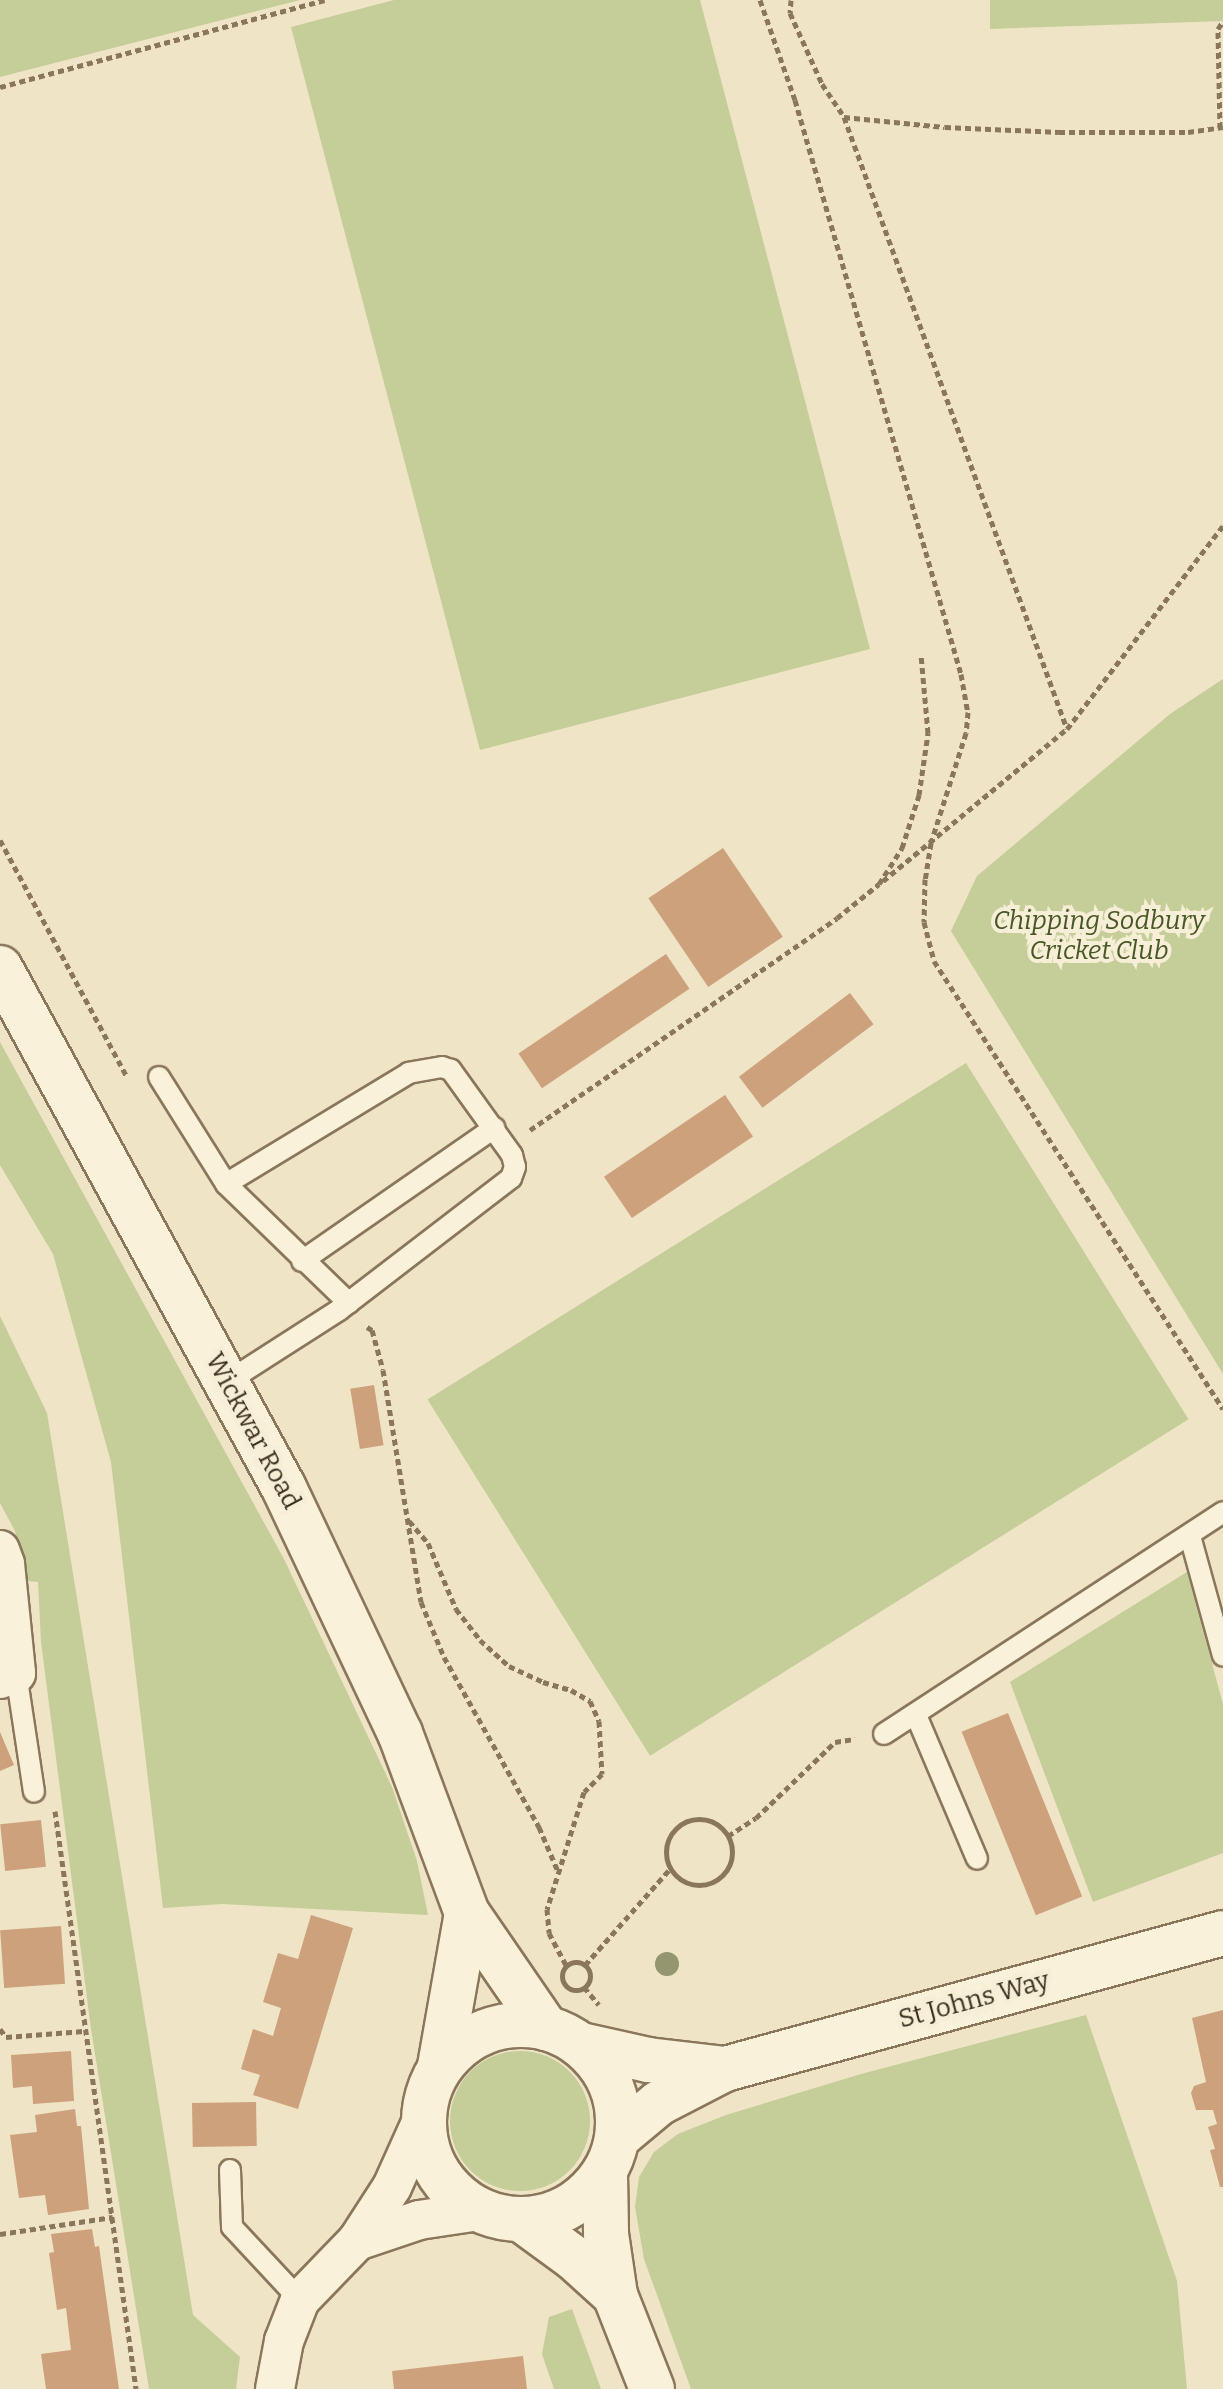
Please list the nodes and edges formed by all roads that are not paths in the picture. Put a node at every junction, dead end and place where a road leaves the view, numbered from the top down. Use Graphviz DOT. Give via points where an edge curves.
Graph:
graph roads {
  1 [pos="0,968"];
  2 [pos="159,1077"];
  3 [pos="494,1128"];
  4 [pos="226,1184"];
  5 [pos="302,1261"];
  6 [pos="344,1306"];
  7 [pos="227,1382"];
  8 [pos="1223,1512"];
  9 [pos="1190,1536"];
  10 [pos="0,1550"];
  11 [pos="1223,1656"];
  12 [pos="8,1676"];
  13 [pos="916,1715"];
  14 [pos="884,1734"];
  15 [pos="34,1792"];
  16 [pos="977,1859"];
  17 [pos="467,1913"];
  18 [pos="1223,1933"];
  19 [pos="564,2037"];
  20 [pos="440,2066"];
  21 [pos="725,2069"];
  22 [pos="423,2118"];
  23 [pos="612,2156"];
  24 [pos="230,2170"];
  25 [pos="479,2211"];
  26 [pos="522,2220"];
  27 [pos="357,2241"];
  28 [pos="615,2295"];
  29 [pos="300,2300"];
  30 [pos="275,2389"];
  31 [pos="652,2389"];
  1 -- 7 [label="main road, Wickwar Road"];
  2 -- 4 [label="lane"];
  3 -- 4 [label="lane" via="458,1076 442,1067 421,1070"];
  3 -- 5 [label="lane"];
  3 -- 6 [label="lane" via="514,1161 505,1186"];
  4 -- 5 [label="lane"];
  5 -- 6 [label="lane"];
  6 -- 7 [label="lane"];
  7 -- 17 [label="main road, Wickwar Road" via="372,1671"];
  8 -- 9 [label="lane"];
  9 -- 11 [label="lane"];
  9 -- 13 [label="lane"];
  10 -- 12 [label="street" via="5,1564"];
  12 -- 15 [label="lane"];
  13 -- 14 [label="lane"];
  13 -- 16 [label="lane"];
  17 -- 19 [label="main road, Wickwar Road"];
  17 -- 20 [label="main road, Wickwar Road"];
  18 -- 21 [label="main road, St Johns Way"];
  19 -- 20 [label="main road, Wickwar Road" via="523,2025 491,2029 463,2044"];
  19 -- 21 [label="main road, St Johns Way" via="648,2060"];
  19 -- 23 [label="main road, Wickwar Road" via="613,2088 619,2114"];
  20 -- 22 [label="main road, Wickwar Road"];
  21 -- 23 [label="main road, St Johns Way" via="659,2103"];
  22 -- 25 [label="main road, Wickwar Road" via="436,2171 455,2196"];
  22 -- 27 [label="street" via="392,2187"];
  23 -- 26 [label="main road, Wickwar Road" via="565,2210"];
  23 -- 28 [label="main road, Wickwar Road" via="606,2234"];
  24 -- 29 [label="lane" via="232,2227"];
  25 -- 26 [label="main road, Wickwar Road"];
  25 -- 27 [label="street" via="419,2220"];
  26 -- 28 [label="main road, Wickwar Road"];
  27 -- 29 [label="street"];
  28 -- 31 [label="main road, Wickwar Road"];
  29 -- 30 [label="street" via="284,2341"];
}
